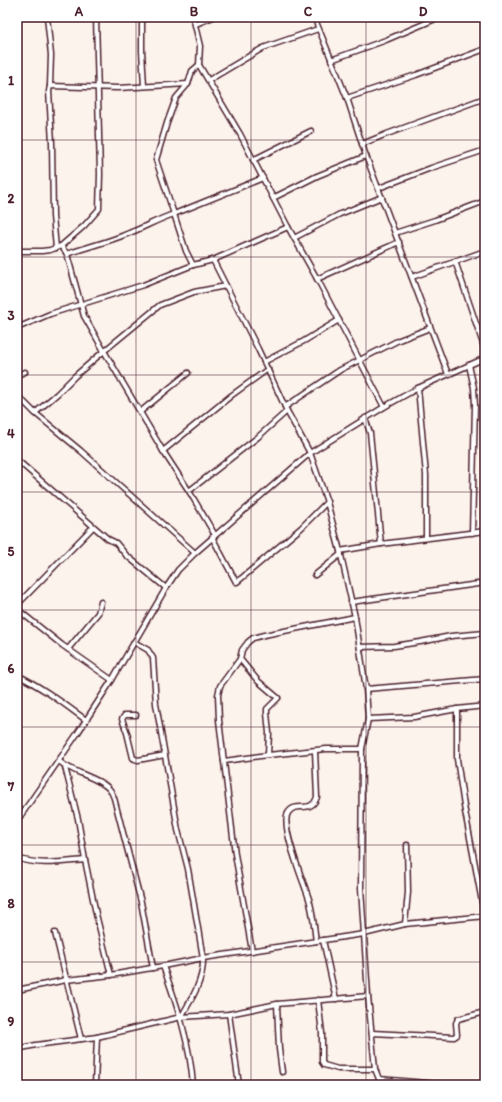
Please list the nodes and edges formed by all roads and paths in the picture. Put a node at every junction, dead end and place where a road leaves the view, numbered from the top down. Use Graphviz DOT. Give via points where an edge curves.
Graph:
graph roads {
  1 [pos="47,17"];
  2 [pos="96,17"];
  3 [pos="142,17"];
  4 [pos="193,17"];
  5 [pos="213,17"];
  6 [pos="314,17"];
  7 [pos="440,17"];
  8 [pos="196,24"];
  9 [pos="318,29"];
  10 [pos="485,49"];
  11 [pos="332,60"];
  12 [pos="199,65"];
  13 [pos="209,80"];
  14 [pos="188,84"];
  15 [pos="50,86"];
  16 [pos="144,86"];
  17 [pos="98,87"];
  18 [pos="347,98"];
  19 [pos="485,98"];
  20 [pos="311,131"];
  21 [pos="362,144"];
  22 [pos="485,150"];
  23 [pos="366,156"];
  24 [pos="253,160"];
  25 [pos="263,178"];
  26 [pos="379,188"];
  27 [pos="382,197"];
  28 [pos="273,198"];
  29 [pos="485,201"];
  30 [pos="174,214"];
  31 [pos="288,227"];
  32 [pos="395,233"];
  33 [pos="294,238"];
  34 [pos="399,242"];
  35 [pos="58,247"];
  36 [pos="17,251"];
  37 [pos="485,251"];
  38 [pos="67,254"];
  39 [pos="213,260"];
  40 [pos="455,261"];
  41 [pos="193,265"];
  42 [pos="412,277"];
  43 [pos="317,279"];
  44 [pos="226,286"];
  45 [pos="81,303"];
  46 [pos="339,320"];
  47 [pos="17,328"];
  48 [pos="430,328"];
  49 [pos="485,350"];
  50 [pos="104,351"];
  51 [pos="485,358"];
  52 [pos="360,360"];
  53 [pos="264,362"];
  54 [pos="469,365"];
  55 [pos="268,369"];
  56 [pos="26,372"];
  57 [pos="188,373"];
  58 [pos="448,374"];
  59 [pos="17,375"];
  60 [pos="418,388"];
  61 [pos="17,395"];
  62 [pos="384,407"];
  63 [pos="286,409"];
  64 [pos="140,412"];
  65 [pos="35,413"];
  66 [pos="365,418"];
  67 [pos="163,452"];
  68 [pos="310,453"];
  69 [pos="17,460"];
  70 [pos="189,491"];
  71 [pos="327,502"];
  72 [pos="93,527"];
  73 [pos="485,531"];
  74 [pos="472,533"];
  75 [pos="213,536"];
  76 [pos="426,538"];
  77 [pos="381,544"];
  78 [pos="341,552"];
  79 [pos="194,553"];
  80 [pos="315,575"];
  81 [pos="485,583"];
  82 [pos="166,588"];
  83 [pos="101,602"];
  84 [pos="351,602"];
  85 [pos="17,605"];
  86 [pos="17,609"];
  87 [pos="355,617"];
  88 [pos="485,633"];
  89 [pos="134,642"];
  90 [pos="360,647"];
  91 [pos="68,649"];
  92 [pos="240,659"];
  93 [pos="17,675"];
  94 [pos="485,679"];
  95 [pos="112,680"];
  96 [pos="366,689"];
  97 [pos="485,706"];
  98 [pos="457,709"];
  99 [pos="136,715"];
  100 [pos="368,719"];
  101 [pos="86,720"];
  102 [pos="362,748"];
  103 [pos="315,751"];
  104 [pos="268,754"];
  105 [pos="166,755"];
  106 [pos="59,761"];
  107 [pos="224,761"];
  108 [pos="65,767"];
  109 [pos="17,821"];
  110 [pos="407,845"];
  111 [pos="17,858"];
  112 [pos="85,860"];
  113 [pos="485,917"];
  114 [pos="405,924"];
  115 [pos="55,932"];
  116 [pos="364,934"];
  117 [pos="323,940"];
  118 [pos="316,941"];
  119 [pos="252,951"];
  120 [pos="203,958"];
  121 [pos="163,966"];
  122 [pos="153,968"];
  123 [pos="111,975"];
  124 [pos="66,980"];
  125 [pos="17,990"];
  126 [pos="368,996"];
  127 [pos="336,999"];
  128 [pos="318,1000"];
  129 [pos="277,1004"];
  130 [pos="485,1012"];
  131 [pos="229,1014"];
  132 [pos="181,1017"];
  133 [pos="372,1033"];
  134 [pos="97,1036"];
  135 [pos="81,1039"];
  136 [pos="17,1049"];
  137 [pos="375,1069"];
  138 [pos="282,1072"];
  139 [pos="379,1079"];
  140 [pos="95,1085"];
  141 [pos="193,1085"];
  142 [pos="239,1085"];
  143 [pos="379,1085"];
  144 [pos="450,1085"];
  1 -- 15 [label="street" via="51,55"];
  2 -- 17 [label="street"];
  3 -- 16 [label="street"];
  4 -- 8 [label="street"];
  5 -- 8 [label="street"];
  6 -- 9 [label="street"];
  7 -- 11 [label="street"];
  8 -- 12 [label="street" via="200,46"];
  9 -- 11 [label="street"];
  9 -- 13 [label="street" via="263,48"];
  10 -- 18 [label="street"];
  11 -- 18 [label="street"];
  12 -- 13 [label="street"];
  12 -- 14 [label="street" via="192,71"];
  13 -- 24 [label="street"];
  14 -- 16 [label="street"];
  14 -- 30 [label="street" via="176,98 156,160"];
  15 -- 17 [label="street"];
  15 -- 35 [label="street" via="53,216"];
  16 -- 17 [label="street"];
  17 -- 35 [label="street" via="101,195 99,209 84,226"];
  18 -- 21 [label="street"];
  19 -- 21 [label="street"];
  20 -- 24 [label="street"];
  21 -- 23 [label="street"];
  22 -- 26 [label="street"];
  23 -- 26 [label="street"];
  23 -- 28 [label="street"];
  24 -- 25 [label="street"];
  25 -- 28 [label="street"];
  25 -- 30 [label="street"];
  26 -- 27 [label="street"];
  27 -- 32 [label="street"];
  27 -- 33 [label="street" via="340,214"];
  28 -- 31 [label="street"];
  29 -- 32 [label="street"];
  30 -- 38 [label="street" via="125,235"];
  30 -- 41 [label="street"];
  31 -- 33 [label="street"];
  31 -- 39 [label="street"];
  32 -- 34 [label="street"];
  33 -- 43 [label="street"];
  34 -- 42 [label="street"];
  34 -- 43 [label="street"];
  35 -- 36 [label="street" via="42,251"];
  35 -- 38 [label="street"];
  37 -- 40 [label="street"];
  38 -- 45 [label="street"];
  39 -- 41 [label="street"];
  39 -- 44 [label="street"];
  40 -- 42 [label="street"];
  40 -- 49 [label="street"];
  41 -- 45 [label="street" via="143,285"];
  42 -- 48 [label="street"];
  43 -- 46 [label="street"];
  44 -- 50 [label="street" via="194,292 160,305"];
  44 -- 53 [label="street"];
  45 -- 47 [label="street"];
  45 -- 50 [label="street" via="84,316"];
  46 -- 52 [label="street"];
  46 -- 53 [label="street"];
  48 -- 52 [label="street"];
  48 -- 58 [label="street"];
  50 -- 64 [label="street"];
  50 -- 65 [label="street"];
  51 -- 54 [label="street"];
  52 -- 62 [label="street"];
  52 -- 63 [label="street" via="340,370"];
  53 -- 55 [label="street"];
  54 -- 58 [label="street"];
  54 -- 74 [label="street" via="475,405"];
  55 -- 63 [label="street"];
  55 -- 67 [label="street"];
  56 -- 59 [label="street"];
  57 -- 64 [label="street"];
  58 -- 60 [label="street"];
  60 -- 62 [label="street"];
  60 -- 76 [label="street" via="426,475"];
  61 -- 65 [label="street"];
  62 -- 66 [label="street"];
  63 -- 68 [label="street"];
  63 -- 70 [label="street" via="258,437"];
  64 -- 67 [label="street"];
  65 -- 79 [label="street"];
  66 -- 68 [label="street"];
  66 -- 77 [label="street" via="370,433"];
  67 -- 70 [label="street"];
  68 -- 71 [label="street"];
  68 -- 75 [label="street"];
  69 -- 72 [label="street"];
  70 -- 75 [label="street"];
  71 -- 75 [label="street" via="301,528 237,582"];
  71 -- 78 [label="street"];
  72 -- 82 [label="street" via="116,543 126,555"];
  72 -- 85 [label="street"];
  73 -- 74 [label="street"];
  74 -- 76 [label="street"];
  75 -- 79 [label="street"];
  76 -- 77 [label="street"];
  77 -- 78 [label="street"];
  78 -- 80 [label="street"];
  78 -- 84 [label="street"];
  79 -- 82 [label="street"];
  81 -- 84 [label="street"];
  82 -- 89 [label="street"];
  83 -- 91 [label="street" via="98,613"];
  84 -- 87 [label="street"];
  86 -- 91 [label="street"];
  87 -- 90 [label="street"];
  87 -- 92 [label="street" via="253,638 242,650"];
  88 -- 90 [label="street" via="394,646"];
  89 -- 95 [label="street"];
  89 -- 105 [label="street" via="148,650 153,658 156,704"];
  90 -- 96 [label="street"];
  91 -- 95 [label="street"];
  92 -- 104 [label="street" via="258,681 278,698 267,709"];
  92 -- 107 [label="street" via="220,686 218,694"];
  93 -- 101 [label="street" via="56,697"];
  94 -- 96 [label="street"];
  95 -- 101 [label="street"];
  96 -- 100 [label="street"];
  97 -- 98 [label="street"];
  98 -- 100 [label="street" via="414,717"];
  98 -- 113 [label="street" via="457,759"];
  99 -- 105 [label="street" via="125,715 122,719 133,758 138,760"];
  100 -- 102 [label="street"];
  101 -- 106 [label="street"];
  102 -- 103 [label="street"];
  102 -- 116 [label="street" via="361,888"];
  103 -- 104 [label="street"];
  103 -- 118 [label="street" via="315,804 311,807 294,808 288,813 287,819 292,849 309,900"];
  104 -- 107 [label="street"];
  105 -- 120 [label="street"];
  106 -- 108 [label="street"];
  106 -- 109 [label="street"];
  107 -- 119 [label="street"];
  108 -- 112 [label="street" via="80,826"];
  108 -- 122 [label="street" via="104,784 111,790 141,902"];
  110 -- 114 [label="street" via="408,892"];
  111 -- 112 [label="street" via="48,863"];
  112 -- 123 [label="street"];
  113 -- 114 [label="street"];
  114 -- 116 [label="street"];
  115 -- 124 [label="street"];
  116 -- 117 [label="street"];
  116 -- 126 [label="street"];
  117 -- 118 [label="street"];
  117 -- 127 [label="street"];
  118 -- 119 [label="street"];
  119 -- 120 [label="street"];
  120 -- 121 [label="street"];
  120 -- 132 [label="street" via="204,968 200,979"];
  121 -- 122 [label="street"];
  121 -- 132 [label="street"];
  122 -- 123 [label="street"];
  123 -- 124 [label="street"];
  124 -- 125 [label="street"];
  124 -- 135 [label="street"];
  126 -- 127 [label="street"];
  126 -- 133 [label="street"];
  127 -- 128 [label="street"];
  128 -- 129 [label="street"];
  128 -- 137 [label="street" via="324,1066 338,1069"];
  129 -- 131 [label="street"];
  129 -- 138 [label="street"];
  130 -- 133 [label="street" via="458,1019 457,1035 454,1037"];
  131 -- 132 [label="street"];
  131 -- 142 [label="street"];
  132 -- 134 [label="street"];
  132 -- 141 [label="street" via="192,1066"];
  133 -- 137 [label="street"];
  134 -- 135 [label="street"];
  134 -- 140 [label="street"];
  135 -- 136 [label="street"];
  137 -- 139 [label="street"];
  139 -- 143 [label="street"];
  139 -- 144 [label="street"];
}
